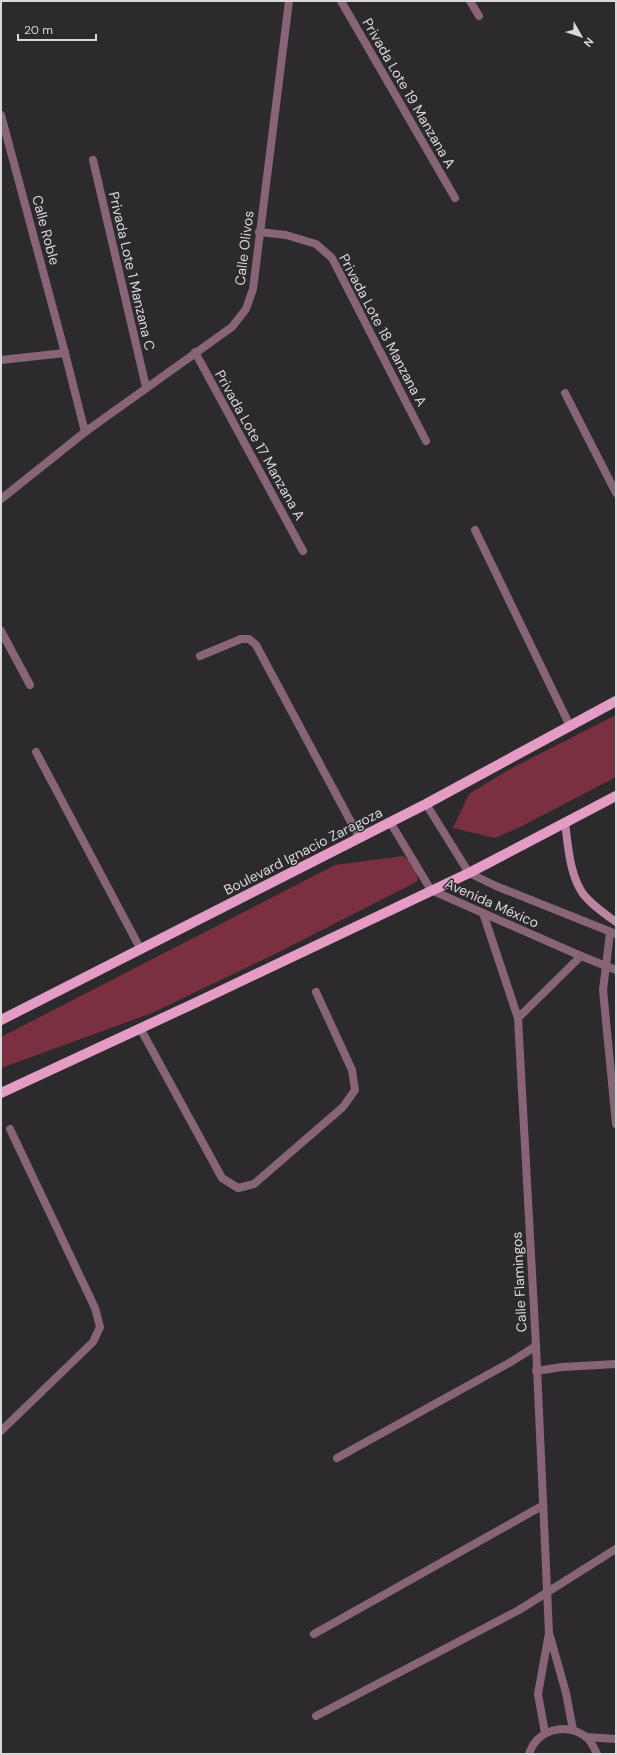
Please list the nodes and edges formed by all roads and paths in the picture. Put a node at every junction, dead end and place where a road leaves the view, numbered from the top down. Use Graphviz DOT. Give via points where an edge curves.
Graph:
graph roads {
  1 [pos="289,1"];
  2 [pos="341,1"];
  3 [pos="470,1"];
  4 [pos="479,16"];
  5 [pos="1,115"];
  6 [pos="93,160"];
  7 [pos="455,198"];
  8 [pos="259,232"];
  9 [pos="65,352"];
  10 [pos="195,352"];
  11 [pos="1,360"];
  12 [pos="146,387"];
  13 [pos="565,394"];
  14 [pos="85,432"];
  15 [pos="426,440"];
  16 [pos="616,493"];
  17 [pos="1,499"];
  18 [pos="475,530"];
  19 [pos="303,551"];
  20 [pos="1,631"];
  21 [pos="200,656"];
  22 [pos="30,685"];
  23 [pos="616,701"];
  24 [pos="570,726"];
  25 [pos="36,752"];
  26 [pos="616,796"];
  27 [pos="426,804"];
  28 [pos="390,822"];
  29 [pos="565,822"];
  30 [pos="359,837"];
  31 [pos="469,873"];
  32 [pos="431,890"];
  33 [pos="483,913"];
  34 [pos="616,922"];
  35 [pos="613,933"];
  36 [pos="141,950"];
  37 [pos="581,956"];
  38 [pos="606,966"];
  39 [pos="616,970"];
  40 [pos="316,992"];
  41 [pos="518,1018"];
  42 [pos="1,1020"];
  43 [pos="140,1028"];
  44 [pos="1,1093"];
  45 [pos="616,1124"];
  46 [pos="10,1129"];
  47 [pos="536,1346"];
  48 [pos="616,1364"];
  49 [pos="536,1371"];
  50 [pos="1,1431"];
  51 [pos="337,1458"];
  52 [pos="542,1506"];
  53 [pos="616,1549"];
  54 [pos="547,1592"];
  55 [pos="549,1633"];
  56 [pos="314,1634"];
  57 [pos="316,1716"];
  58 [pos="573,1730"];
  59 [pos="545,1733"];
  60 [pos="586,1737"];
  61 [pos="616,1739"];
  62 [pos="529,1754"];
  63 [pos="597,1754"];
  1 -- 8 [label="street, Calle Olivos"];
  2 -- 7 [label="street, Privada Lote 19 Manzana A"];
  3 -- 4 [label="street"];
  5 -- 9 [label="street, Calle Roble"];
  6 -- 12 [label="street, Privada Lote 1 Manzana C"];
  8 -- 10 [label="street, Calle Olivos" via="253,289 246,309 232,327"];
  8 -- 15 [label="street, Privada Lote 18 Manzana A" via="286,235 316,244 332,258"];
  9 -- 11 [label="street"];
  9 -- 14 [label="street, Calle Roble"];
  10 -- 12 [label="street, Calle Olivos"];
  10 -- 19 [label="street, Privada Lote 17 Manzana A"];
  12 -- 14 [label="street, Calle Olivos"];
  13 -- 16 [label="street"];
  14 -- 17 [label="street, Calle Olivos"];
  18 -- 24 [label="street"];
  20 -- 22 [label="street"];
  21 -- 30 [label="street" via="241,639 249,639 256,645"];
  23 -- 24 [label="main road, Boulevard Ignacio Zaragoza"];
  24 -- 27 [label="main road, Boulevard Ignacio Zaragoza"];
  25 -- 36 [label="street"];
  26 -- 29 [label="main road"];
  27 -- 28 [label="main road, Boulevard Ignacio Zaragoza"];
  27 -- 31 [label="street, Avenida México"];
  28 -- 30 [label="main road, Boulevard Ignacio Zaragoza"];
  28 -- 32 [label="street, Avenida México"];
  29 -- 31 [label="main road"];
  29 -- 34 [label="main road" via="569,859 580,889"];
  30 -- 36 [label="main road, Boulevard Ignacio Zaragoza"];
  31 -- 32 [label="main road"];
  31 -- 35 [label="street, Avenida México"];
  32 -- 33 [label="street, Avenida México"];
  32 -- 43 [label="main road"];
  33 -- 37 [label="street, Avenida México"];
  33 -- 41 [label="street, Calle Flamingos"];
  35 -- 38 [label="street"];
  36 -- 42 [label="main road, Boulevard Ignacio Zaragoza"];
  37 -- 38 [label="street, Avenida México"];
  37 -- 41 [label="street"];
  38 -- 39 [label="street, Avenida México"];
  38 -- 45 [label="street" via="603,990"];
  40 -- 43 [label="street" via="352,1070 355,1090 343,1107 254,1184 238,1188 222,1178"];
  41 -- 47 [label="street, Calle Flamingos"];
  43 -- 44 [label="main road"];
  46 -- 50 [label="street" via="95,1308 100,1327 93,1342"];
  47 -- 49 [label="street, Calle Flamingos"];
  47 -- 51 [label="street"];
  48 -- 49 [label="street"];
  49 -- 52 [label="street, Calle Flamingos"];
  52 -- 54 [label="street, Calle Flamingos"];
  52 -- 56 [label="street"];
  53 -- 54 [label="street"];
  54 -- 55 [label="street, Calle Flamingos"];
  54 -- 57 [label="street" via="519,1610"];
  55 -- 58 [label="street" via="566,1692"];
  55 -- 59 [label="street" via="538,1694"];
  58 -- 59 [label="street" via="559,1729"];
  58 -- 60 [label="street"];
  59 -- 62 [label="street" via="537,1740"];
  60 -- 61 [label="street"];
  60 -- 63 [label="street"];
}
